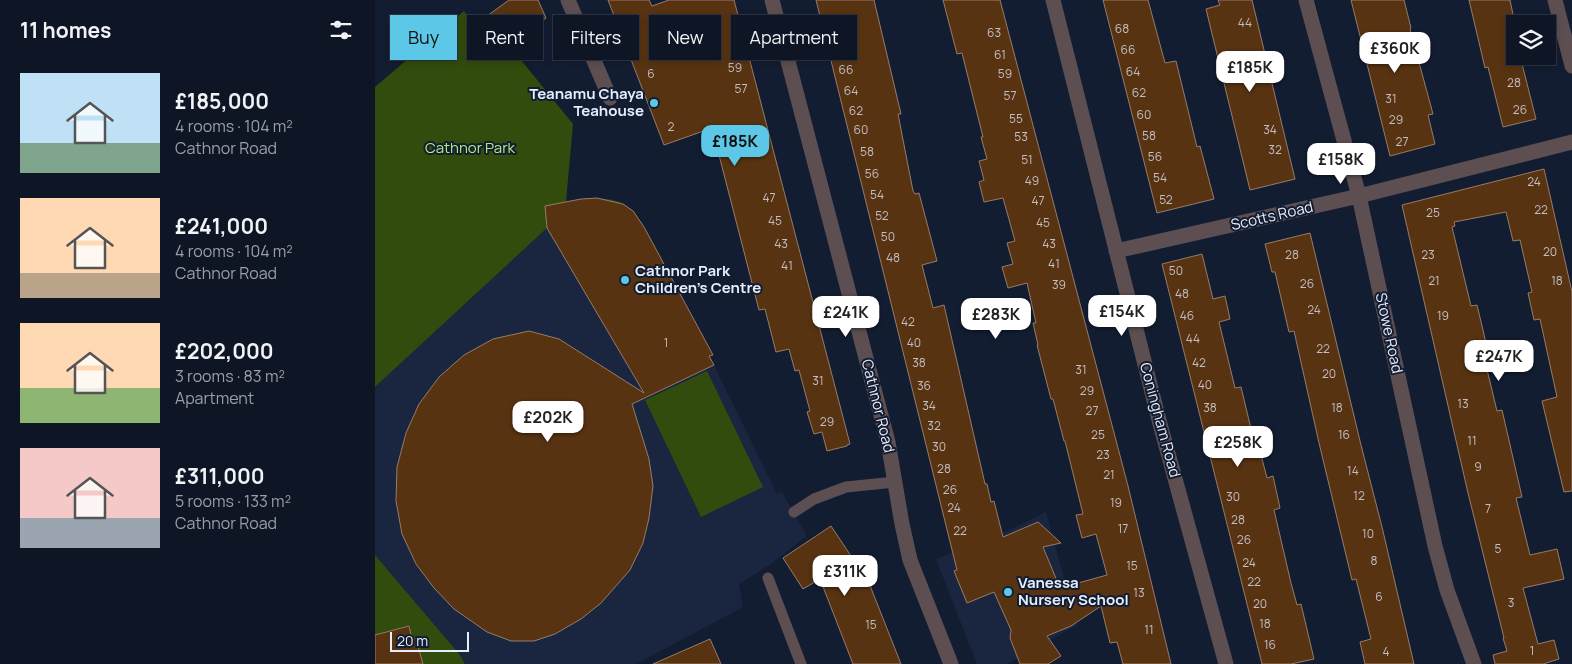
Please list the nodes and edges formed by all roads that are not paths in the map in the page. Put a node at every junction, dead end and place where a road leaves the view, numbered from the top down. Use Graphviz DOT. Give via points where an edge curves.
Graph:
graph roads {
  1 [pos="568,0"];
  2 [pos="772,0"];
  3 [pos="1053,0"];
  4 [pos="1306,0"];
  5 [pos="1555,0"];
  6 [pos="1572,66"];
  7 [pos="610,98"];
  8 [pos="1572,142"];
  9 [pos="1359,196"];
  10 [pos="1116,251"];
  11 [pos="895,482"];
  12 [pos="794,512"];
  13 [pos="768,578"];
  14 [pos="801,664"];
  15 [pos="951,664"];
  16 [pos="1226,664"];
  17 [pos="1474,664"];
  1 -- 7 [label="street"];
  2 -- 11 [label="street, Cathnor Road" via="882,417"];
  3 -- 10 [label="street, Coningham Road"];
  4 -- 9 [label="street, Stowe Road"];
  5 -- 6 [label="street"];
  8 -- 9 [label="street, Scotts Road"];
  9 -- 10 [label="street, Scotts Road"];
  9 -- 17 [label="street, Stowe Road" via="1435,546"];
  10 -- 16 [label="street, Coningham Road"];
  11 -- 12 [label="lane" via="846,487 814,499"];
  11 -- 15 [label="street, Cathnor Road" via="910,560"];
  13 -- 14 [label="lane"];
}
